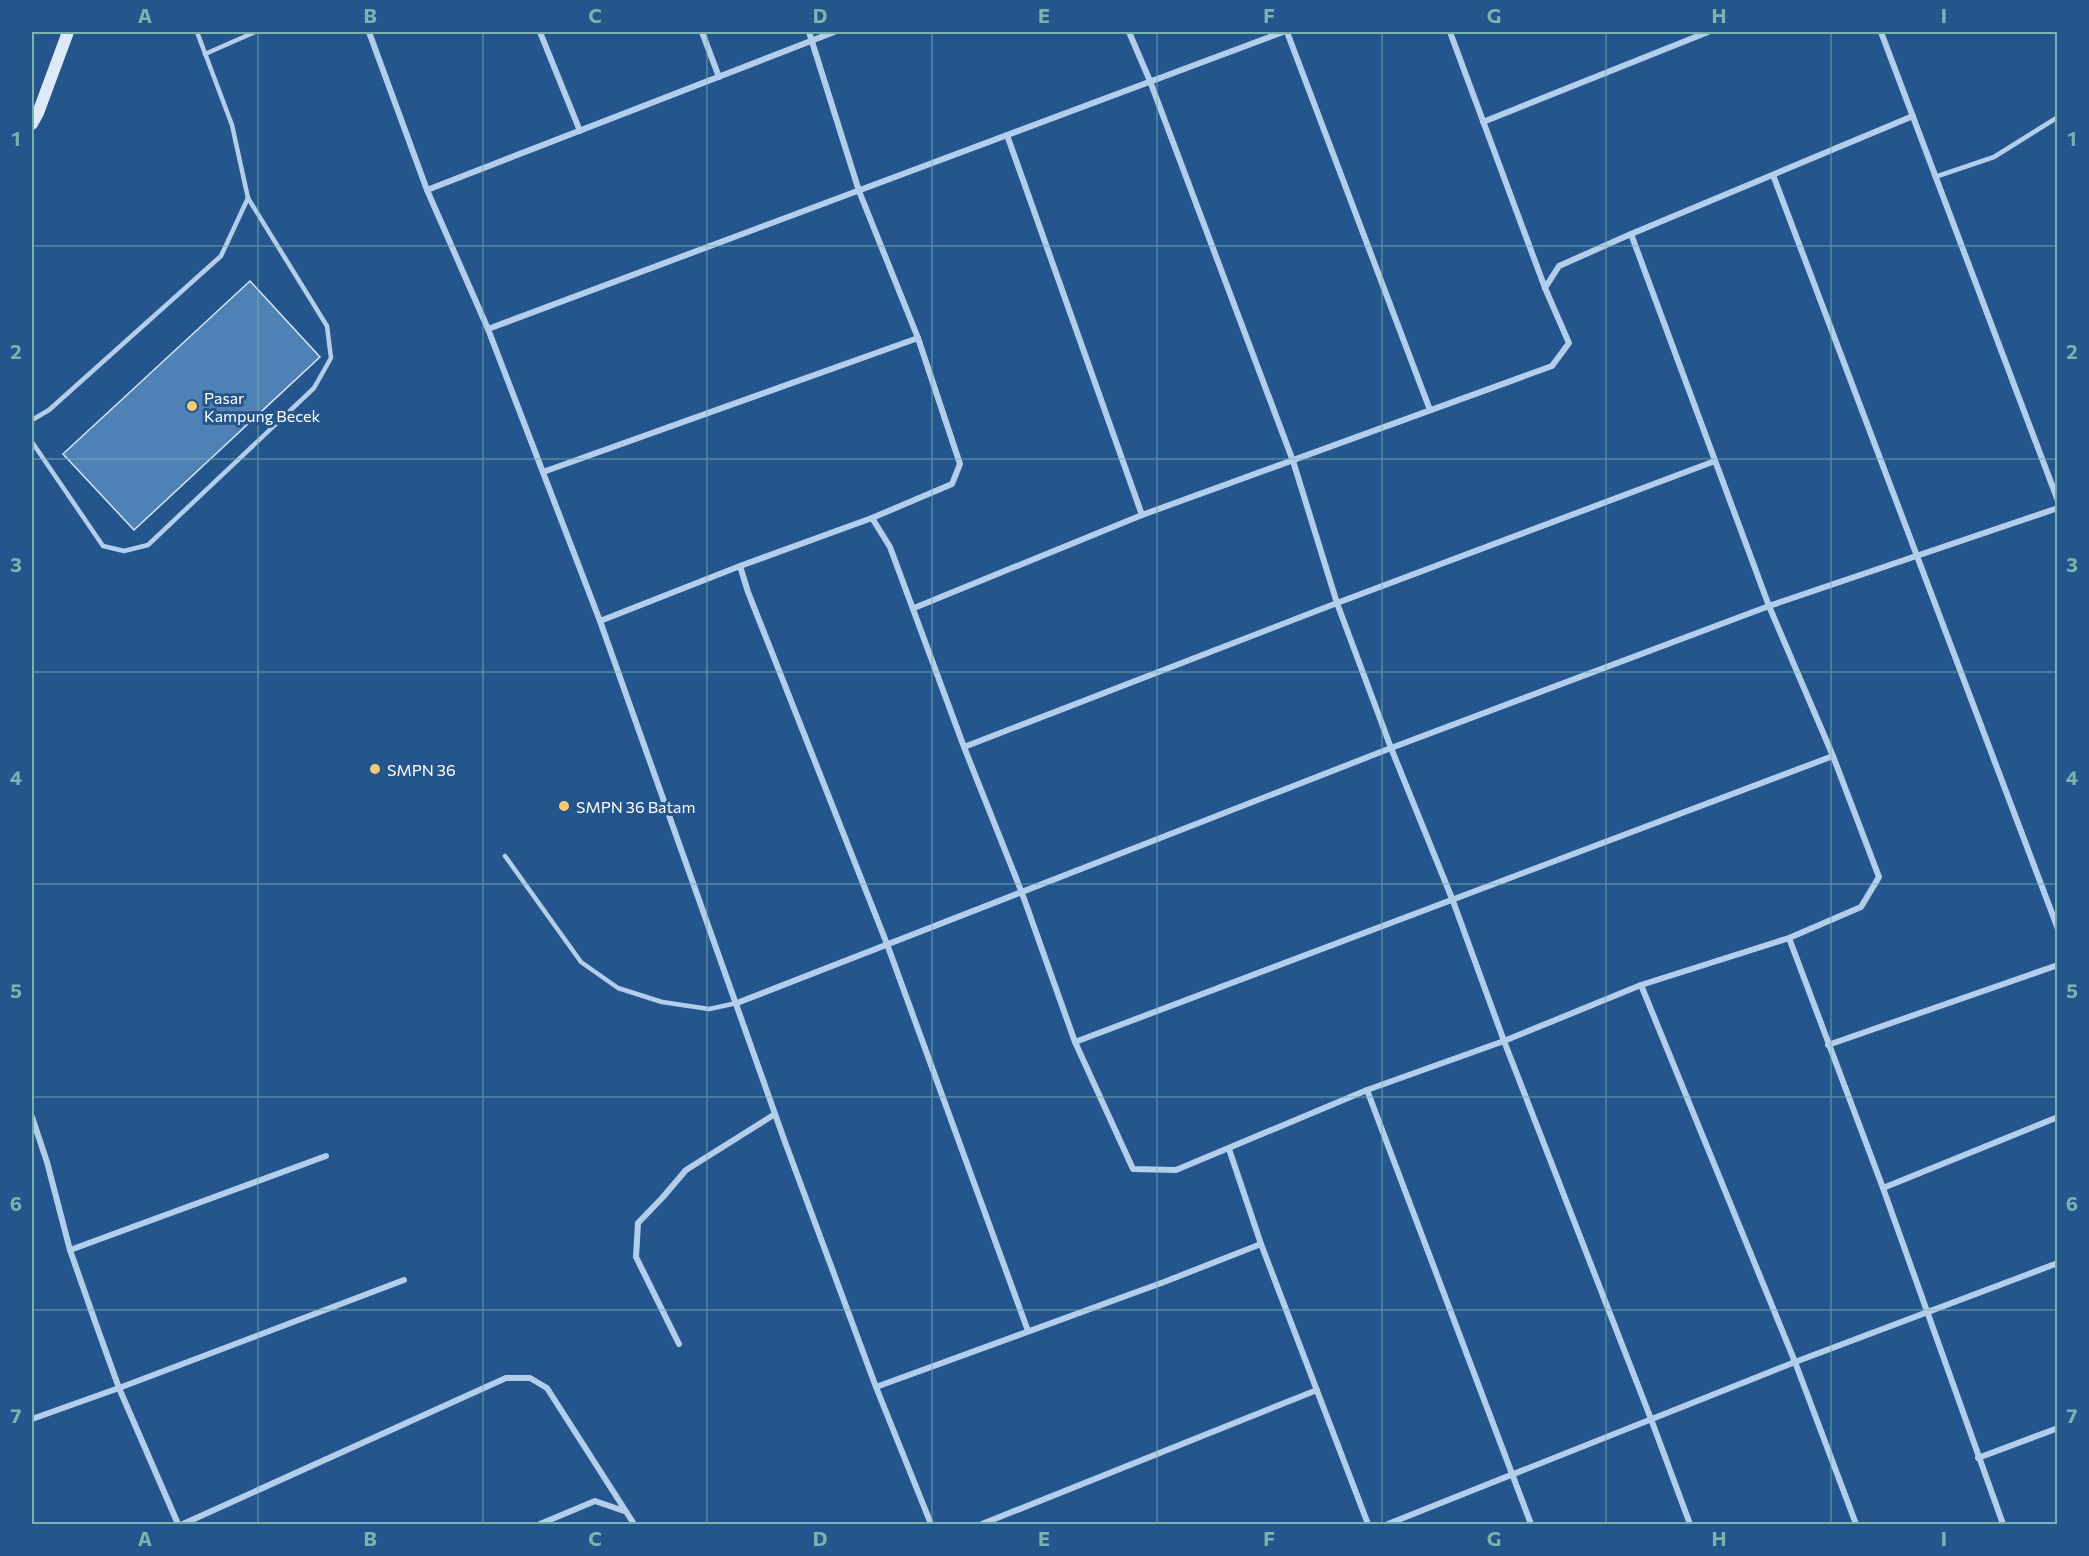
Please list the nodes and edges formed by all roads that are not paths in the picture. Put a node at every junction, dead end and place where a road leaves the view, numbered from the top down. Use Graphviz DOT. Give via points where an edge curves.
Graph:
graph roads {
  1 [pos="68,32"];
  2 [pos="197,32"];
  3 [pos="255,32"];
  4 [pos="369,32"];
  5 [pos="540,32"];
  6 [pos="702,32"];
  7 [pos="809,32"];
  8 [pos="834,32"];
  9 [pos="1129,32"];
  10 [pos="1285,32"];
  11 [pos="1450,32"];
  12 [pos="1708,32"];
  13 [pos="1881,32"];
  14 [pos="813,39"];
  15 [pos="205,54"];
  16 [pos="719,77"];
  17 [pos="1150,81"];
  18 [pos="1913,116"];
  19 [pos="2058,117"];
  20 [pos="1483,122"];
  21 [pos="32,124"];
  22 [pos="580,131"];
  23 [pos="1007,135"];
  24 [pos="1773,175"];
  25 [pos="1935,177"];
  26 [pos="427,190"];
  27 [pos="859,191"];
  28 [pos="248,198"];
  29 [pos="1631,234"];
  30 [pos="1545,288"];
  31 [pos="488,329"];
  32 [pos="918,338"];
  33 [pos="1430,410"];
  34 [pos="32,420"];
  35 [pos="32,442"];
  36 [pos="1293,461"];
  37 [pos="1715,461"];
  38 [pos="543,472"];
  39 [pos="2058,501"];
  40 [pos="2058,508"];
  41 [pos="1142,515"];
  42 [pos="872,518"];
  43 [pos="1917,556"];
  44 [pos="740,566"];
  45 [pos="1337,603"];
  46 [pos="1769,606"];
  47 [pos="914,608"];
  48 [pos="600,621"];
  49 [pos="964,747"];
  50 [pos="1391,748"];
  51 [pos="1833,756"];
  52 [pos="505,856"];
  53 [pos="1022,893"];
  54 [pos="1453,901"];
  55 [pos="2058,929"];
  56 [pos="1789,938"];
  57 [pos="886,944"];
  58 [pos="2058,965"];
  59 [pos="1641,985"];
  60 [pos="736,1003"];
  61 [pos="1504,1041"];
  62 [pos="1075,1042"];
  63 [pos="1828,1045"];
  64 [pos="1367,1090"];
  65 [pos="775,1114"];
  66 [pos="32,1117"];
  67 [pos="2058,1118"];
  68 [pos="1229,1149"];
  69 [pos="326,1156"];
  70 [pos="1883,1188"];
  71 [pos="1261,1244"];
  72 [pos="70,1250"];
  73 [pos="2058,1263"];
  74 [pos="404,1280"];
  75 [pos="1927,1313"];
  76 [pos="1028,1331"];
  77 [pos="679,1344"];
  78 [pos="1795,1362"];
  79 [pos="876,1387"];
  80 [pos="119,1388"];
  81 [pos="1317,1390"];
  82 [pos="32,1419"];
  83 [pos="1651,1419"];
  84 [pos="2058,1428"];
  85 [pos="1978,1458"];
  86 [pos="1512,1474"];
  87 [pos="624,1511"];
  88 [pos="178,1524"];
  89 [pos="183,1524"];
  90 [pos="540,1524"];
  91 [pos="634,1524"];
  92 [pos="931,1524"];
  93 [pos="982,1524"];
  94 [pos="1368,1524"];
  95 [pos="1388,1524"];
  96 [pos="1531,1524"];
  97 [pos="1690,1524"];
  98 [pos="1856,1524"];
  99 [pos="2003,1524"];
  1 -- 21 [label="street"];
  2 -- 15 [label="lane"];
  3 -- 15 [label="lane"];
  4 -- 26 [label="street"];
  5 -- 22 [label="street"];
  6 -- 16 [label="street"];
  7 -- 14 [label="street"];
  8 -- 14 [label="street"];
  9 -- 17 [label="street"];
  10 -- 17 [label="street"];
  10 -- 33 [label="street"];
  11 -- 20 [label="street"];
  12 -- 20 [label="street"];
  13 -- 18 [label="street"];
  14 -- 16 [label="street"];
  14 -- 27 [label="street"];
  15 -- 28 [label="lane" via="232,125"];
  16 -- 22 [label="street"];
  17 -- 23 [label="street"];
  17 -- 36 [label="street"];
  18 -- 24 [label="street"];
  18 -- 25 [label="street"];
  19 -- 25 [label="lane" via="1994,157"];
  20 -- 30 [label="street"];
  22 -- 26 [label="street"];
  23 -- 27 [label="street"];
  23 -- 41 [label="street"];
  24 -- 29 [label="street"];
  24 -- 43 [label="street"];
  25 -- 39 [label="street"];
  26 -- 31 [label="street"];
  27 -- 31 [label="street"];
  27 -- 32 [label="street"];
  28 -- 34 [label="lane" via="221,256 49,410"];
  28 -- 35 [label="lane" via="327,326 332,358 314,388 148,545 124,551 103,546"];
  29 -- 30 [label="street" via="1559,266"];
  29 -- 37 [label="street"];
  30 -- 33 [label="street" via="1569,343 1552,366"];
  31 -- 38 [label="street"];
  32 -- 38 [label="street"];
  32 -- 42 [label="street" via="960,464 952,484"];
  33 -- 36 [label="street"];
  36 -- 41 [label="street"];
  36 -- 45 [label="street"];
  37 -- 45 [label="street"];
  37 -- 46 [label="street"];
  38 -- 48 [label="street"];
  40 -- 43 [label="street"];
  41 -- 47 [label="street"];
  42 -- 44 [label="street"];
  42 -- 47 [label="street" via="891,547"];
  43 -- 46 [label="street"];
  43 -- 55 [label="street"];
  44 -- 48 [label="street"];
  44 -- 57 [label="street"];
  45 -- 49 [label="street"];
  45 -- 50 [label="street"];
  46 -- 50 [label="street"];
  46 -- 51 [label="street"];
  47 -- 49 [label="street"];
  48 -- 60 [label="street"];
  49 -- 53 [label="street"];
  50 -- 53 [label="street"];
  50 -- 54 [label="street"];
  51 -- 54 [label="street"];
  51 -- 56 [label="street" via="1879,877 1862,907"];
  52 -- 60 [label="lane" via="581,962 618,988 662,1002 709,1010"];
  53 -- 57 [label="street"];
  53 -- 62 [label="street"];
  54 -- 61 [label="street"];
  54 -- 62 [label="street"];
  56 -- 59 [label="street"];
  56 -- 63 [label="street"];
  57 -- 60 [label="street"];
  57 -- 76 [label="street"];
  58 -- 63 [label="street"];
  59 -- 61 [label="street"];
  59 -- 78 [label="street"];
  60 -- 65 [label="street"];
  61 -- 64 [label="street"];
  61 -- 83 [label="street"];
  62 -- 68 [label="street" via="1133,1168 1176,1170"];
  63 -- 70 [label="street"];
  64 -- 68 [label="street"];
  64 -- 86 [label="street"];
  65 -- 77 [label="street" via="686,1170 638,1223 636,1257"];
  65 -- 79 [label="street"];
  66 -- 72 [label="street"];
  67 -- 70 [label="street"];
  68 -- 71 [label="street"];
  69 -- 72 [label="street"];
  70 -- 75 [label="street"];
  71 -- 76 [label="street"];
  71 -- 81 [label="street"];
  72 -- 80 [label="street"];
  73 -- 75 [label="street"];
  74 -- 80 [label="street"];
  75 -- 78 [label="street"];
  75 -- 85 [label="street"];
  76 -- 79 [label="street"];
  78 -- 83 [label="street"];
  78 -- 98 [label="street"];
  79 -- 92 [label="street"];
  80 -- 82 [label="street"];
  80 -- 88 [label="street"];
  81 -- 93 [label="street"];
  81 -- 94 [label="street"];
  83 -- 86 [label="street"];
  83 -- 97 [label="street"];
  84 -- 85 [label="street"];
  85 -- 99 [label="street"];
  86 -- 95 [label="street"];
  86 -- 96 [label="street"];
  87 -- 89 [label="street" via="547,1388 530,1378 506,1378"];
  87 -- 90 [label="street" via="595,1501"];
  87 -- 91 [label="street"];
}
